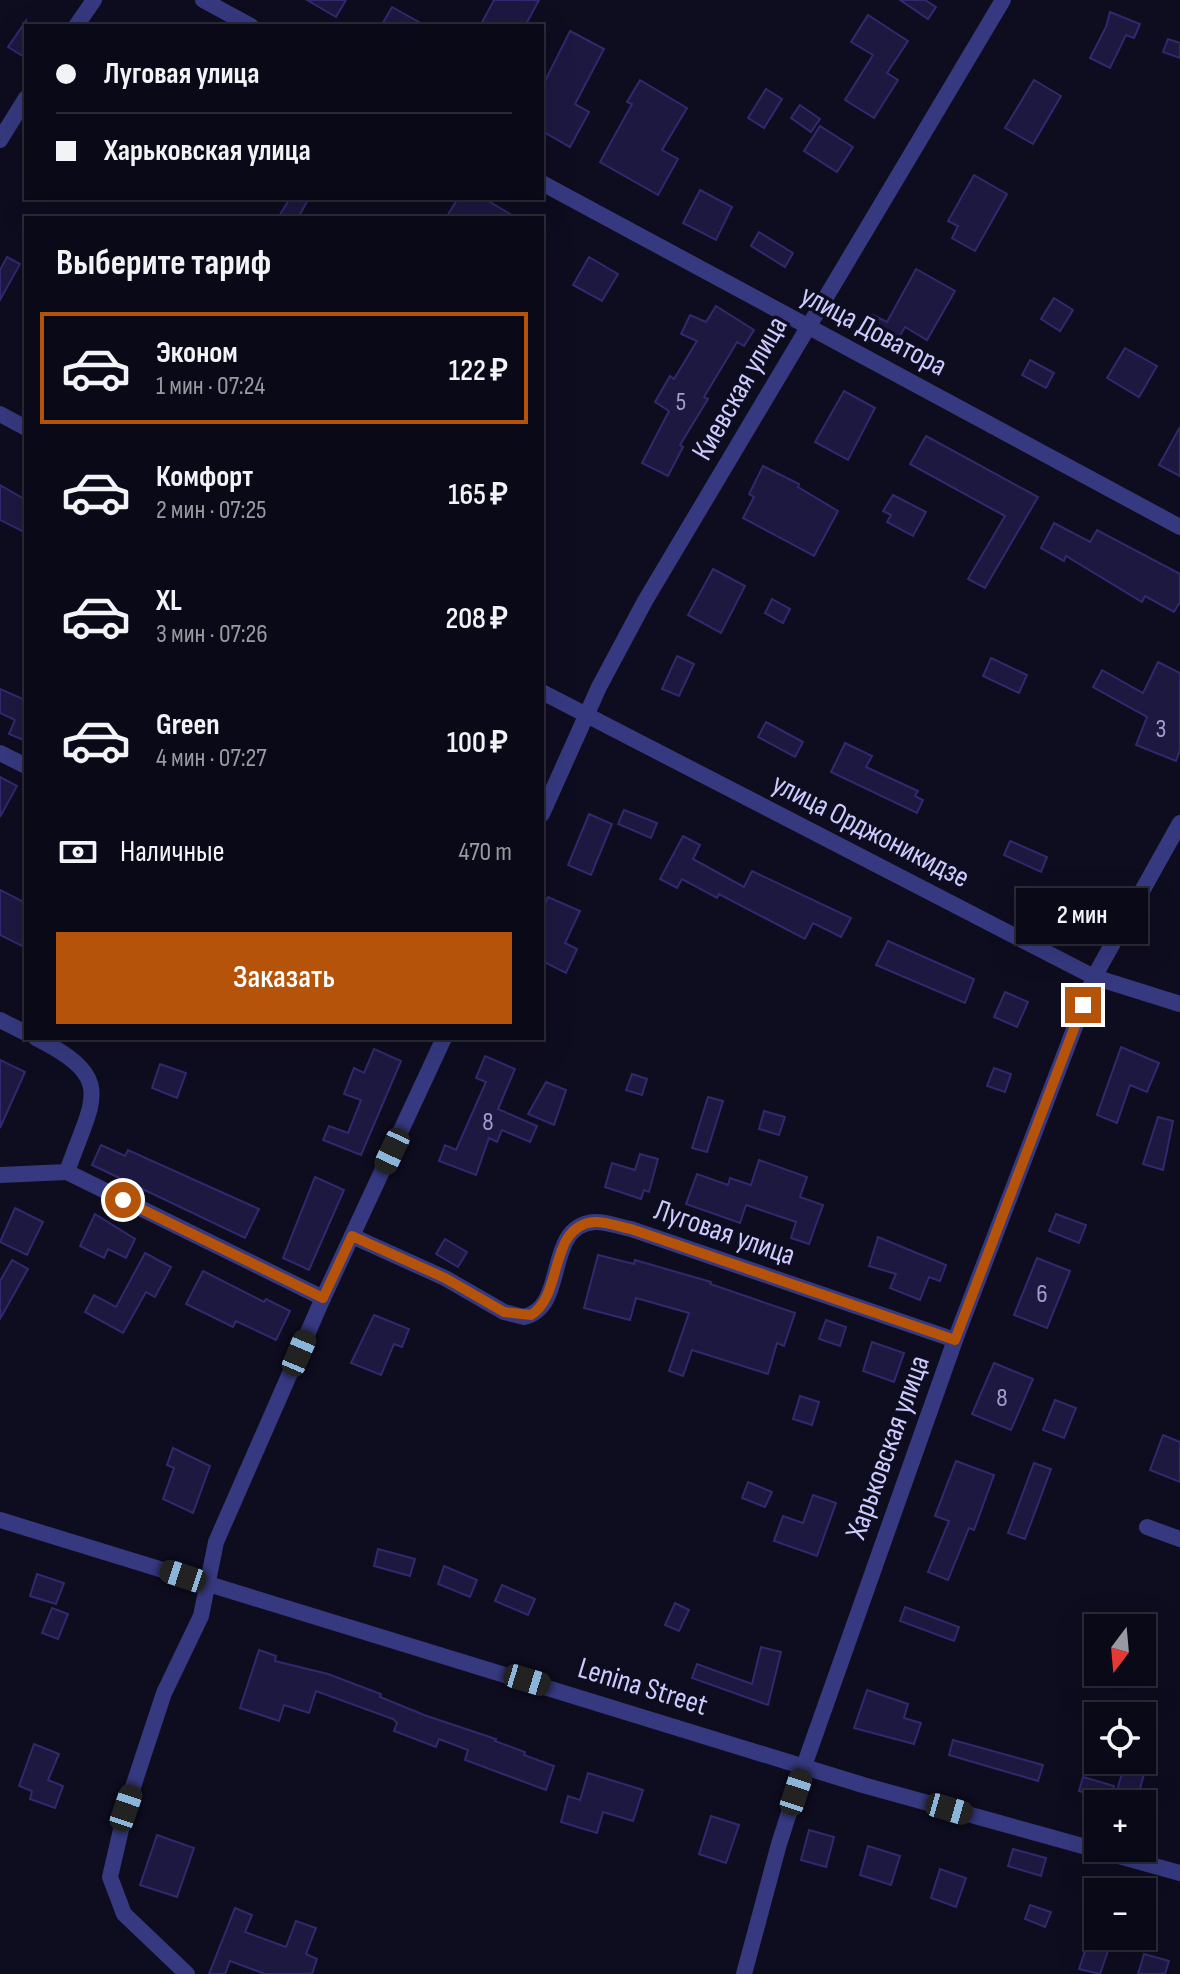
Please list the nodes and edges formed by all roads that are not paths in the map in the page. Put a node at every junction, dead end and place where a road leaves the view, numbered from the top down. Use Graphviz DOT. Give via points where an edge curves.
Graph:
graph roads {
  1 [pos="94,0"];
  2 [pos="203,0"];
  3 [pos="1003,0"];
  4 [pos="77,24"];
  5 [pos="247,24"];
  6 [pos="24,101"];
  7 [pos="0,140"];
  8 [pos="544,184"];
  9 [pos="808,326"];
  10 [pos="0,414"];
  11 [pos="24,427"];
  12 [pos="1180,527"];
  13 [pos="544,693"];
  14 [pos="586,715"];
  15 [pos="0,753"];
  16 [pos="24,765"];
  17 [pos="544,810"];
  18 [pos="1180,823"];
  19 [pos="1094,977"];
  20 [pos="1180,1004"];
  21 [pos="0,1020"];
  22 [pos="24,1032"];
  23 [pos="40,1040"];
  24 [pos="443,1040"];
  25 [pos="67,1172"];
  26 [pos="0,1175"];
  27 [pos="352,1236"];
  28 [pos="323,1298"];
  29 [pos="955,1340"];
  30 [pos="0,1520"];
  31 [pos="1147,1527"];
  32 [pos="1180,1539"];
  33 [pos="206,1585"];
  34 [pos="804,1766"];
  35 [pos="1180,1873"];
  36 [pos="187,1974"];
  37 [pos="744,1974"];
  1 -- 4 [label="street"];
  2 -- 5 [label="street"];
  3 -- 9 [label="street, Киевская улица"];
  6 -- 7 [label="street"];
  8 -- 9 [label="street, улица Доватора"];
  9 -- 12 [label="street, улица Доватора"];
  9 -- 14 [label="street, Киевская улица" via="645,601"];
  10 -- 11 [label="street"];
  13 -- 14 [label="street, улица Орджоникидзе"];
  14 -- 17 [label="street, Киевская улица"];
  14 -- 19 [label="street, улица Орджоникидзе"];
  15 -- 16 [label="street"];
  18 -- 19 [label="street, Харьковская улица"];
  19 -- 20 [label="street, улица Орджоникидзе"];
  19 -- 29 [label="street, Харьковская улица"];
  21 -- 22 [label="street"];
  23 -- 25 [label="street" via="71,1056 90,1076 92,1098"];
  24 -- 27 [label="street"];
  25 -- 26 [label="street"];
  25 -- 28 [label="street"];
  27 -- 28 [label="street"];
  27 -- 29 [label="street, Луговая улица" via="524,1317 545,1304 567,1239 594,1222 631,1229"];
  28 -- 33 [label="street" via="216,1542"];
  29 -- 34 [label="street, Харьковская улица"];
  30 -- 33 [label="street, Lenina Street"];
  31 -- 32 [label="street"];
  33 -- 34 [label="street, Lenina Street"];
  33 -- 36 [label="street" via="201,1616 164,1693 126,1808 110,1877 124,1914"];
  34 -- 35 [label="street, Lenina Street"];
  34 -- 37 [label="street, Харьковская улица"];
}
